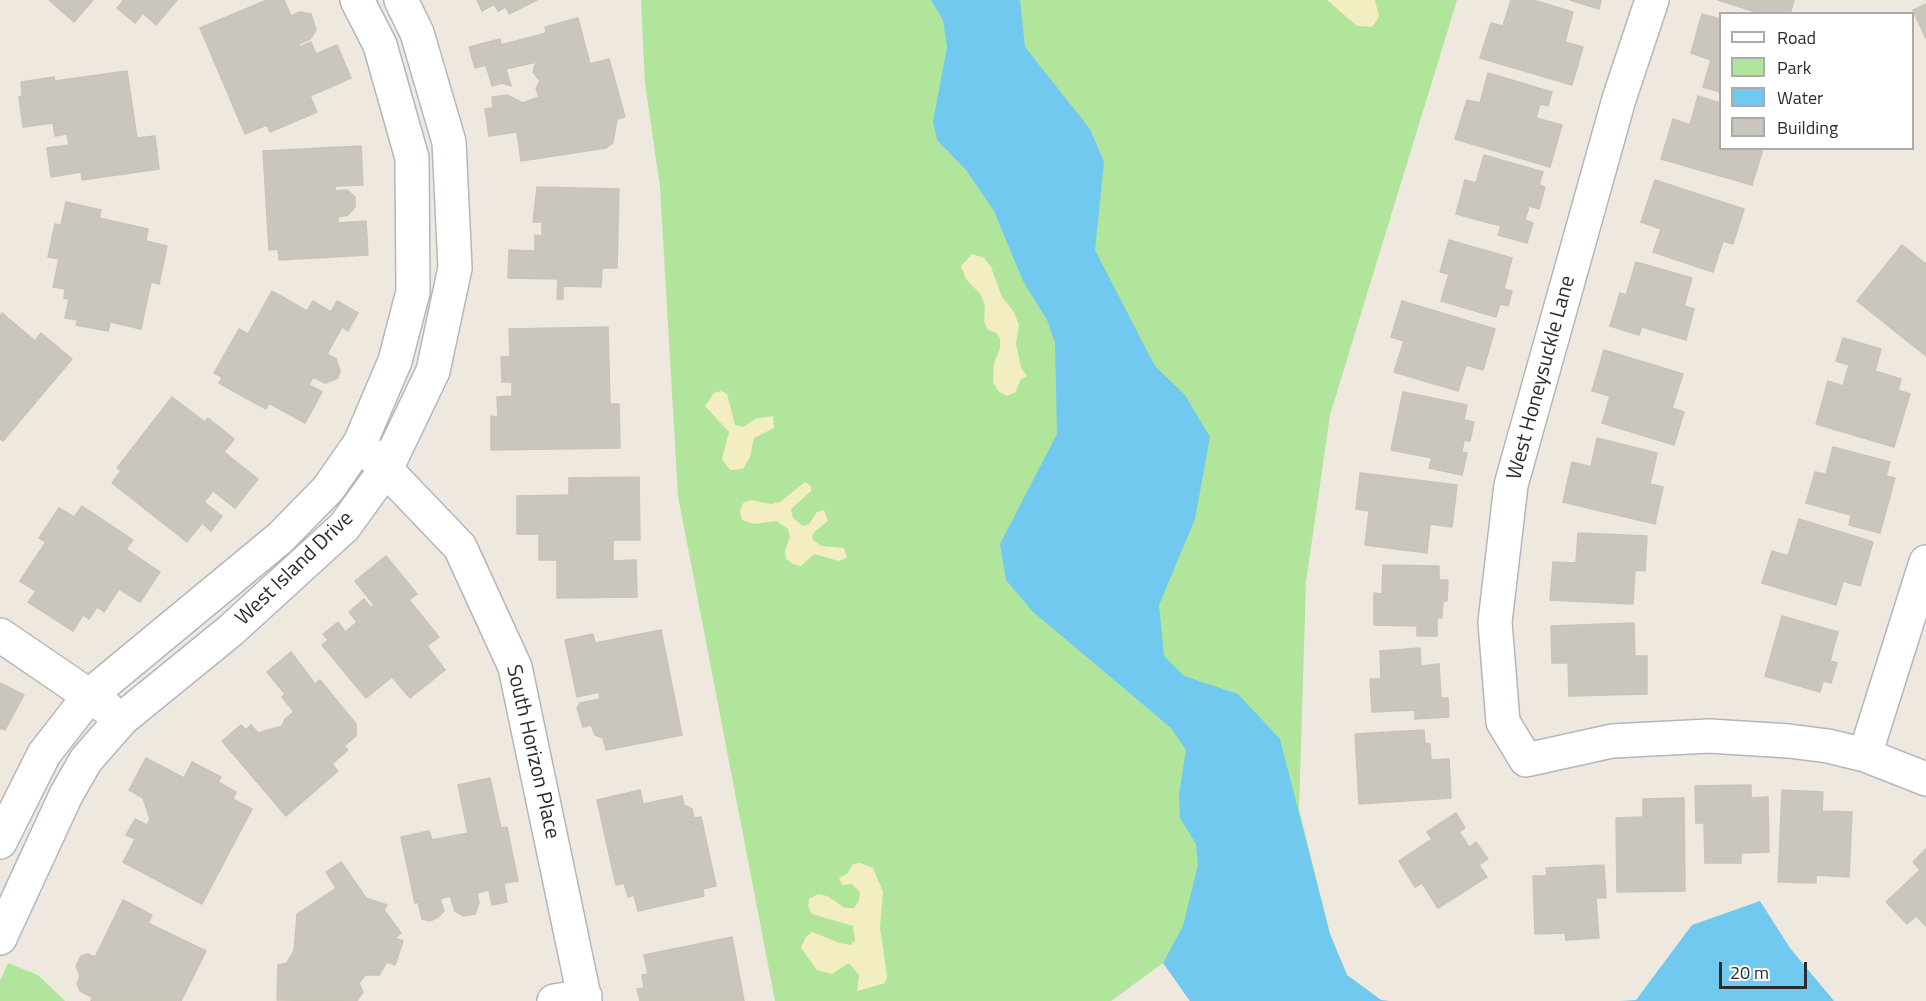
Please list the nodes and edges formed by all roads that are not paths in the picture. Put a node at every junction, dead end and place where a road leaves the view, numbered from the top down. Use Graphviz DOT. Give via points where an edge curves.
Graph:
graph roads {
  1 [pos="357,0"];
  2 [pos="401,0"];
  3 [pos="1652,0"];
  4 [pos="417,33"];
  5 [pos="380,45"];
  6 [pos="413,292"];
  7 [pos="449,298"];
  8 [pos="360,443"];
  9 [pos="386,469"];
  10 [pos="1926,562"];
  11 [pos="0,635"];
  12 [pos="90,695"];
  13 [pos="122,719"];
  14 [pos="1865,755"];
  15 [pos="1926,778"];
  16 [pos="0,842"];
  17 [pos="13,878"];
  18 [pos="0,938"];
  19 [pos="575,999"];
  1 -- 5 [label="street, West Island Drive"];
  2 -- 4 [label="street, West Island Drive"];
  3 -- 14 [label="street, West Honeysuckle Lane" via="1619,99 1511,485 1495,622 1503,722 1526,760 1612,741 1709,736 1789,741"];
  4 -- 5 [label="street"];
  4 -- 7 [label="street, West Island Drive" via="449,142 455,268"];
  5 -- 6 [label="street, West Island Drive" via="412,158"];
  6 -- 7 [label="street"];
  6 -- 8 [label="street, West Island Drive" via="395,361"];
  7 -- 9 [label="street, West Island Drive" via="433,371"];
  8 -- 9 [label="street, South Horizon Place"];
  8 -- 12 [label="street, West Island Drive" via="328,489 280,538"];
  9 -- 13 [label="street, West Island Drive" via="365,501 328,543 230,631"];
  9 -- 19 [label="street, South Horizon Place" via="460,547 515,667"];
  10 -- 14 [label="street"];
  11 -- 12 [label="street"];
  12 -- 13 [label="street"];
  12 -- 16 [label="street, West Island Drive" via="44,754"];
  13 -- 17 [label="street, West Island Drive" via="86,760"];
  14 -- 15 [label="street"];
  17 -- 18 [label="street, West Island Drive"];
}
